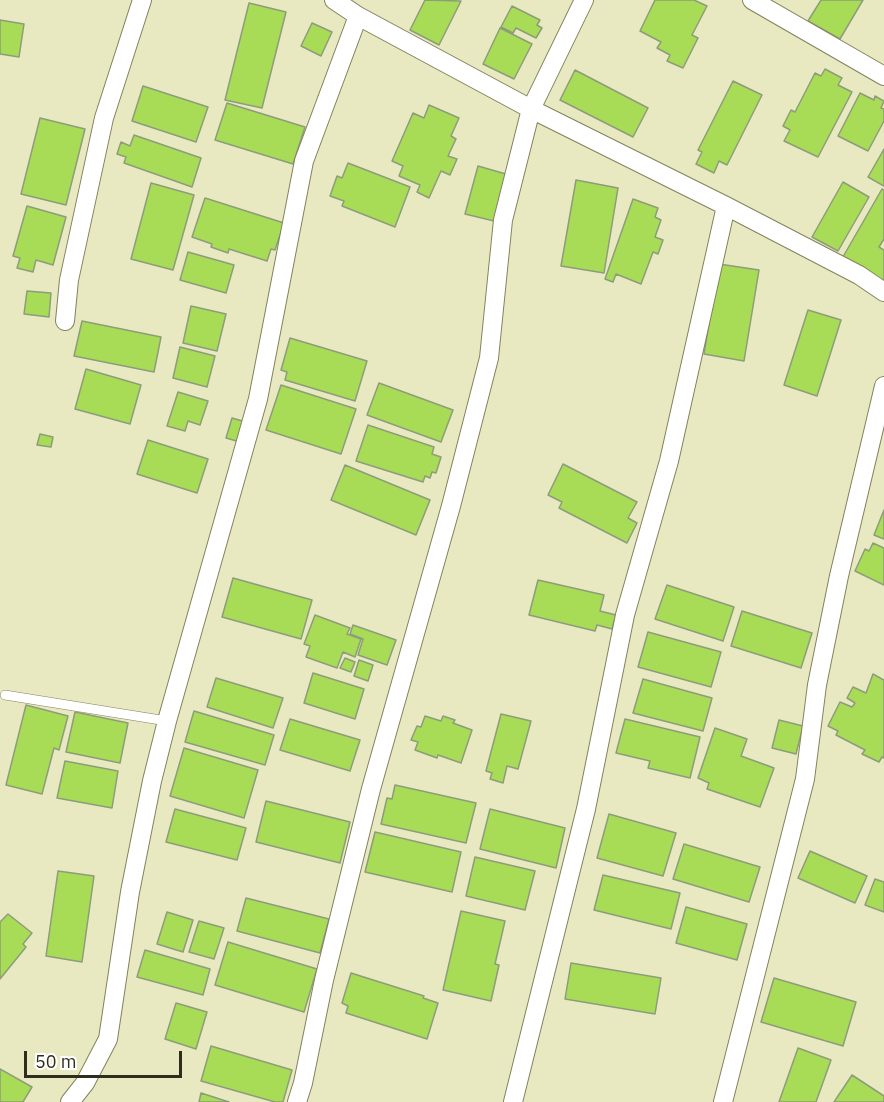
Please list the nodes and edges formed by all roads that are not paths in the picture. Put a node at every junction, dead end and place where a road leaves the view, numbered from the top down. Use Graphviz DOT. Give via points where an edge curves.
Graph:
graph roads {
  1 [pos="142,0"];
  2 [pos="334,0"];
  3 [pos="584,0"];
  4 [pos="752,0"];
  5 [pos="358,16"];
  6 [pos="884,76"];
  7 [pos="531,109"];
  8 [pos="726,206"];
  9 [pos="884,292"];
  10 [pos="65,321"];
  11 [pos="884,386"];
  12 [pos="5,694"];
  13 [pos="166,721"];
  14 [pos="70,1102"];
  15 [pos="297,1102"];
  16 [pos="513,1102"];
  17 [pos="723,1102"];
  1 -- 10 [label="street" via="104,118 69,280"];
  2 -- 5 [label="street"];
  3 -- 7 [label="street"];
  4 -- 6 [label="street"];
  5 -- 7 [label="street"];
  5 -- 13 [label="street" via="304,161 258,399"];
  7 -- 8 [label="street"];
  7 -- 15 [label="street" via="503,220 489,358 371,789"];
  8 -- 9 [label="street"];
  8 -- 16 [label="street" via="669,461 626,615 586,809"];
  11 -- 17 [label="street" via="817,685 805,779"];
  12 -- 13 [label="lane"];
  13 -- 14 [label="street" via="130,892 108,1039 85,1083"];
}
